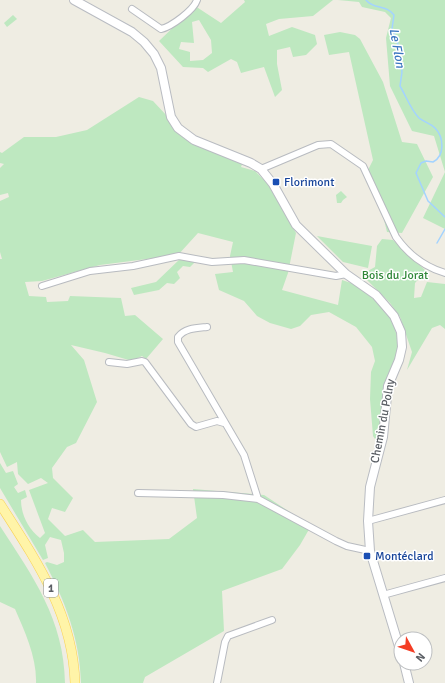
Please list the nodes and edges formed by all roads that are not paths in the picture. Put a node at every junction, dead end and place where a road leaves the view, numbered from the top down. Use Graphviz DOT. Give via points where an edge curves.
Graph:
graph roads {
  1 [pos="74,0"];
  2 [pos="197,0"];
  3 [pos="132,9"];
  4 [pos="261,169"];
  5 [pos="445,273"];
  6 [pos="346,274"];
  7 [pos="42,286"];
  8 [pos="207,326"];
  9 [pos="109,362"];
  10 [pos="224,423"];
  11 [pos="138,493"];
  12 [pos="258,499"];
  13 [pos="445,500"];
  14 [pos="0,504"];
  15 [pos="368,521"];
  16 [pos="370,551"];
  17 [pos="445,578"];
  18 [pos="383,595"];
  19 [pos="272,620"];
  20 [pos="394,631"];
  21 [pos="406,671"];
  22 [pos="75,683"];
  23 [pos="216,683"];
  24 [pos="409,683"];
  1 -- 4 [label="street" via="132,32 148,46 164,76 171,117 182,132 194,140"];
  2 -- 3 [label="street" via="168,28 161,29"];
  4 -- 5 [label="street" via="318,145 328,143 335,146 363,166 396,237 404,248 420,261"];
  4 -- 6 [label="street, Chemin du Polny" via="273,184 296,225"];
  6 -- 7 [label="street" via="336,276 244,260 212,262 179,256 133,266 90,271"];
  6 -- 15 [label="street, Chemin du Polny" via="376,295 388,307 402,339 401,353 388,386 383,437 370,487"];
  8 -- 10 [label="street" via="188,330 177,339"];
  9 -- 10 [label="street" via="144,362 196,428 217,421"];
  10 -- 12 [label="street" via="244,454"];
  11 -- 12 [label="street" via="223,495"];
  12 -- 16 [label="street" via="336,541"];
  13 -- 15 [label="street"];
  14 -- 22 [label="main road, 1" via="38,564 57,601 70,642"];
  15 -- 16 [label="street, Chemin du Polny"];
  16 -- 18 [label="street, Chemin du Polny"];
  17 -- 18 [label="street"];
  18 -- 20 [label="street, Chemin du Polny"];
  19 -- 23 [label="street" via="228,636"];
  21 -- 24 [label="street"];
}
